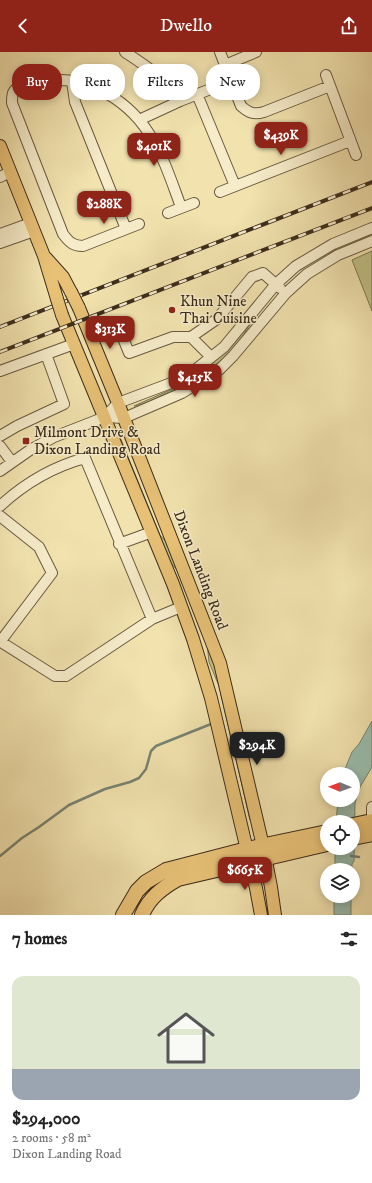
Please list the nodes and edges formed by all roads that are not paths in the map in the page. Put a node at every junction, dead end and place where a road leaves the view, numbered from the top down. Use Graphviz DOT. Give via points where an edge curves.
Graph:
graph roads {
  1 [pos="125,52"];
  2 [pos="220,52"];
  3 [pos="256,52"];
  4 [pos="225,64"];
  5 [pos="227,64"];
  6 [pos="326,75"];
  7 [pos="70,81"];
  8 [pos="330,86"];
  9 [pos="198,96"];
  10 [pos="75,100"];
  11 [pos="118,100"];
  12 [pos="239,100"];
  13 [pos="180,101"];
  14 [pos="139,120"];
  15 [pos="350,141"];
  16 [pos="0,146"];
  17 [pos="356,155"];
  18 [pos="5,174"];
  19 [pos="235,186"];
  20 [pos="220,192"];
  21 [pos="194,203"];
  22 [pos="181,207"];
  23 [pos="168,213"];
  24 [pos="139,224"];
  25 [pos="32,227"];
  26 [pos="372,228"];
  27 [pos="126,229"];
  28 [pos="0,234"];
  29 [pos="372,241"];
  30 [pos="0,243"];
  31 [pos="44,256"];
  32 [pos="276,284"];
  33 [pos="286,293"];
  34 [pos="191,337"];
  35 [pos="92,338"];
  36 [pos="74,344"];
  37 [pos="46,354"];
  38 [pos="211,357"];
  39 [pos="0,371"];
  40 [pos="118,403"];
  41 [pos="105,417"];
  42 [pos="124,418"];
  43 [pos="0,436"];
  44 [pos="0,446"];
  45 [pos="12,462"];
  46 [pos="0,471"];
  47 [pos="0,506"];
  48 [pos="0,516"];
  49 [pos="152,532"];
  50 [pos="119,544"];
  51 [pos="181,608"];
  52 [pos="152,619"];
  53 [pos="0,642"];
  54 [pos="372,807"];
  55 [pos="372,815"];
  56 [pos="360,827"];
  57 [pos="372,830"];
  58 [pos="360,835"];
  59 [pos="320,840"];
  60 [pos="264,852"];
  61 [pos="248,856"];
  62 [pos="123,915"];
  63 [pos="142,915"];
  64 [pos="261,915"];
  65 [pos="275,915"];
  1 -- 13 [label="street" via="168,84"];
  2 -- 4 [label="street"];
  3 -- 5 [label="street"];
  6 -- 8 [label="street"];
  7 -- 27 [label="street" via="21,86 12,93 12,103 64,234 70,243 83,246"];
  8 -- 12 [label="street" via="256,114 247,112"];
  8 -- 15 [label="street"];
  9 -- 19 [label="street"];
  10 -- 27 [label="street"];
  11 -- 14 [label="street"];
  13 -- 14 [label="street"];
  14 -- 22 [label="street" via="160,153"];
  15 -- 17 [label="street"];
  15 -- 19 [label="street"];
  16 -- 18 [label="main road, Dixon Landing Road"];
  18 -- 25 [label="main road, Dixon Landing Road"];
  19 -- 20 [label="street"];
  21 -- 22 [label="street"];
  22 -- 23 [label="street"];
  24 -- 27 [label="street"];
  25 -- 28 [label="street"];
  25 -- 30 [label="street"];
  25 -- 31 [label="main road, Dixon Landing Road"];
  26 -- 32 [label="street" via="333,244 296,266"];
  29 -- 33 [label="street" via="338,255 307,274"];
  31 -- 35 [label="main road, Dixon Landing Road, bridge" via="63,277"];
  31 -- 36 [label="main road, Dixon Landing Road, bridge"];
  32 -- 33 [label="street"];
  32 -- 34 [label="street" via="264,273 252,276 218,319"];
  32 -- 38 [label="street" via="224,347"];
  33 -- 42 [label="street" via="219,370 182,393"];
  34 -- 35 [label="street" via="173,336 129,353 119,328"];
  34 -- 38 [label="street"];
  35 -- 40 [label="main road, Dixon Landing Road"];
  36 -- 37 [label="street"];
  36 -- 41 [label="main road, Dixon Landing Road"];
  37 -- 39 [label="street"];
  37 -- 43 [label="street" via="64,404"];
  38 -- 40 [label="street" via="179,380"];
  40 -- 41 [label="street"];
  40 -- 42 [label="main road, Dixon Landing Road"];
  41 -- 42 [label="street"];
  41 -- 45 [label="street" via="54,437"];
  41 -- 49 [label="main road, Dixon Landing Road"];
  42 -- 60 [label="main road, Dixon Landing Road" via="220,663"];
  44 -- 45 [label="street"];
  45 -- 46 [label="street"];
  47 -- 50 [label="street" via="42,475 68,462 85,458"];
  48 -- 53 [label="street" via="39,546 52,573"];
  49 -- 50 [label="street"];
  49 -- 51 [label="main road, Dixon Landing Road"];
  50 -- 52 [label="street"];
  51 -- 52 [label="street"];
  51 -- 61 [label="main road, Dixon Landing Road" via="211,698"];
  52 -- 53 [label="street" via="66,676 55,676"];
  54 -- 55 [label="street"];
  56 -- 57 [label="highway"];
  57 -- 58 [label="highway"];
  59 -- 60 [label="highway"];
  60 -- 61 [label="highway"];
  60 -- 65 [label="main road, Dixon Landing Road"];
  61 -- 62 [label="highway" via="177,866 146,882 137,891"];
  61 -- 63 [label="highway" via="178,879 156,894"];
  61 -- 64 [label="main road, Dixon Landing Road"];
}
